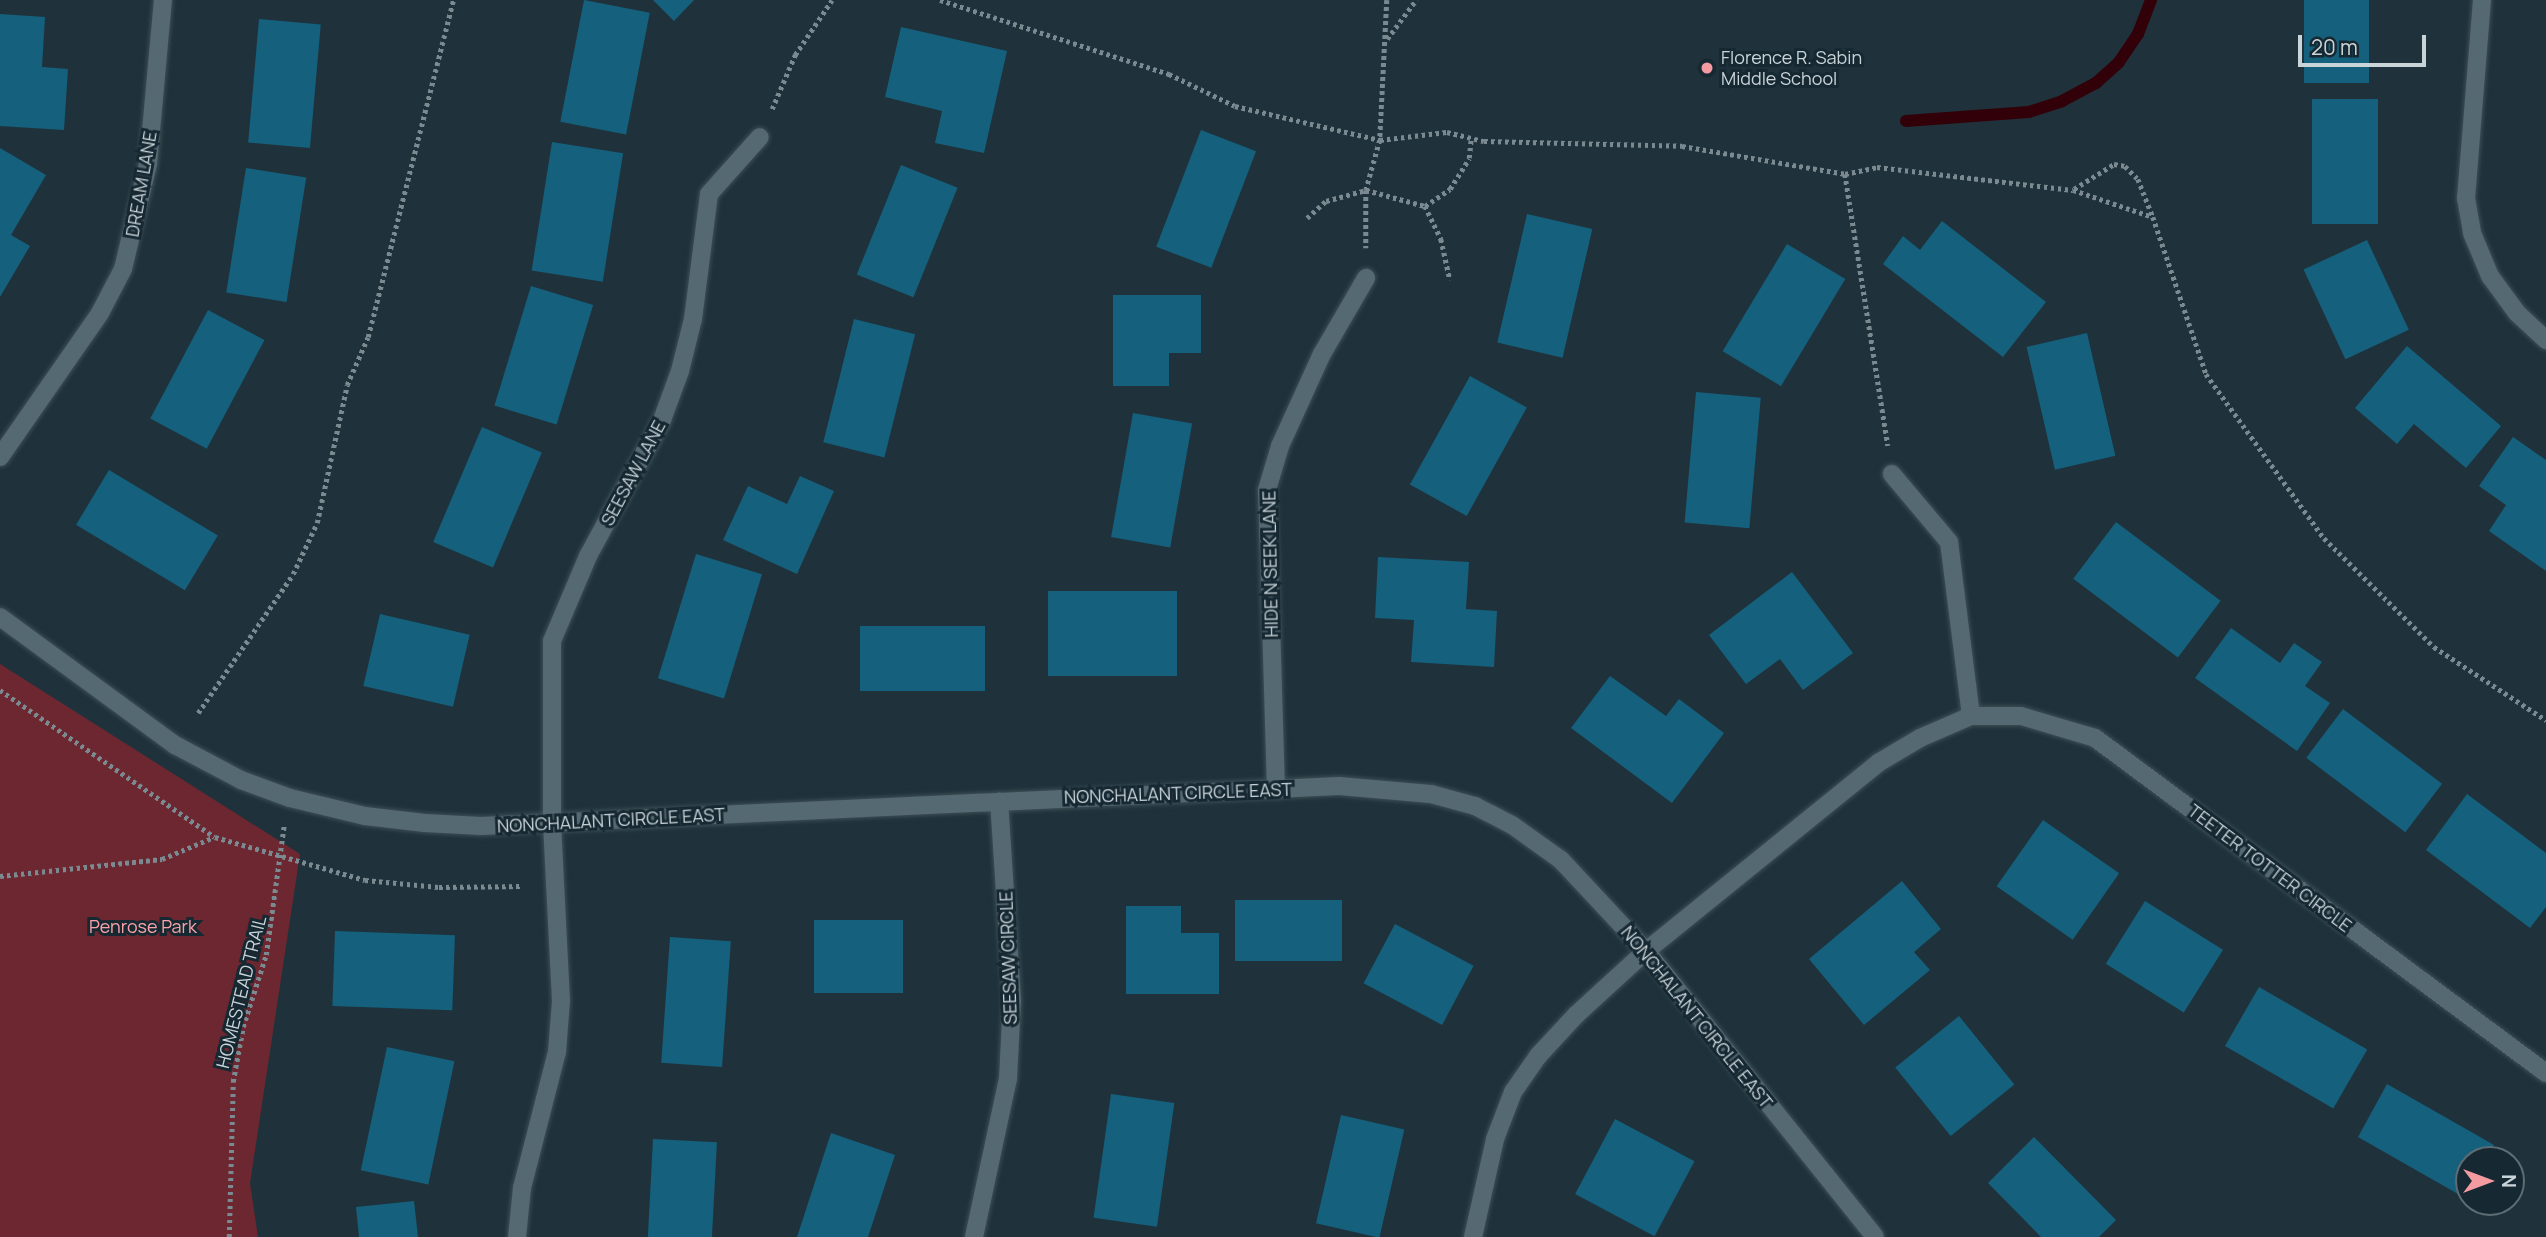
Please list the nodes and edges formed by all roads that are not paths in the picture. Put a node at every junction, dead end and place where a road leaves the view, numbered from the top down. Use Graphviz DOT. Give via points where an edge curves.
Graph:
graph roads {
  1 [pos="163,0"];
  2 [pos="2482,0"];
  3 [pos="760,137"];
  4 [pos="1366,278"];
  5 [pos="2546,340"];
  6 [pos="0,457"];
  7 [pos="1892,474"];
  8 [pos="0,617"];
  9 [pos="1971,716"];
  10 [pos="1276,789"];
  11 [pos="999,801"];
  12 [pos="552,823"];
  13 [pos="1647,951"];
  14 [pos="2546,1073"];
  15 [pos="517,1237"];
  16 [pos="974,1237"];
  17 [pos="1473,1237"];
  18 [pos="1874,1237"];
  1 -- 6 [label="street, DREAM LANE" via="148,164 123,269 100,313"];
  2 -- 5 [label="street" via="2466,198 2472,233 2490,276 2517,313"];
  3 -- 12 [label="street, SEESAW LANE" via="709,194 693,319 680,371 662,420 588,555 552,641"];
  4 -- 10 [label="street, HIDE N SEEK LANE" via="1322,354 1280,446 1267,490"];
  7 -- 9 [label="street" via="1949,542"];
  8 -- 12 [label="street, NONCHALANT CIRCLE EAST" via="175,745 241,780 290,798 365,816 425,823"];
  9 -- 13 [label="street, TEETER TOTTER CIRCLE" via="1920,737 1878,763"];
  9 -- 14 [label="street, TEETER TOTTER CIRCLE" via="2021,716 2095,738"];
  10 -- 11 [label="street, NONCHALANT CIRCLE EAST"];
  10 -- 13 [label="street, NONCHALANT CIRCLE EAST" via="1388,789 1475,806 1561,860"];
  11 -- 12 [label="street, NONCHALANT CIRCLE EAST"];
  11 -- 16 [label="street, SEESAW CIRCLE" via="1012,1001 1008,1079"];
  12 -- 15 [label="street" via="561,1001 557,1052 522,1188"];
  13 -- 17 [label="street, TEETER TOTTER CIRCLE" via="1577,1014 1538,1056 1513,1092 1495,1139"];
  13 -- 18 [label="street, NONCHALANT CIRCLE EAST"];
}
